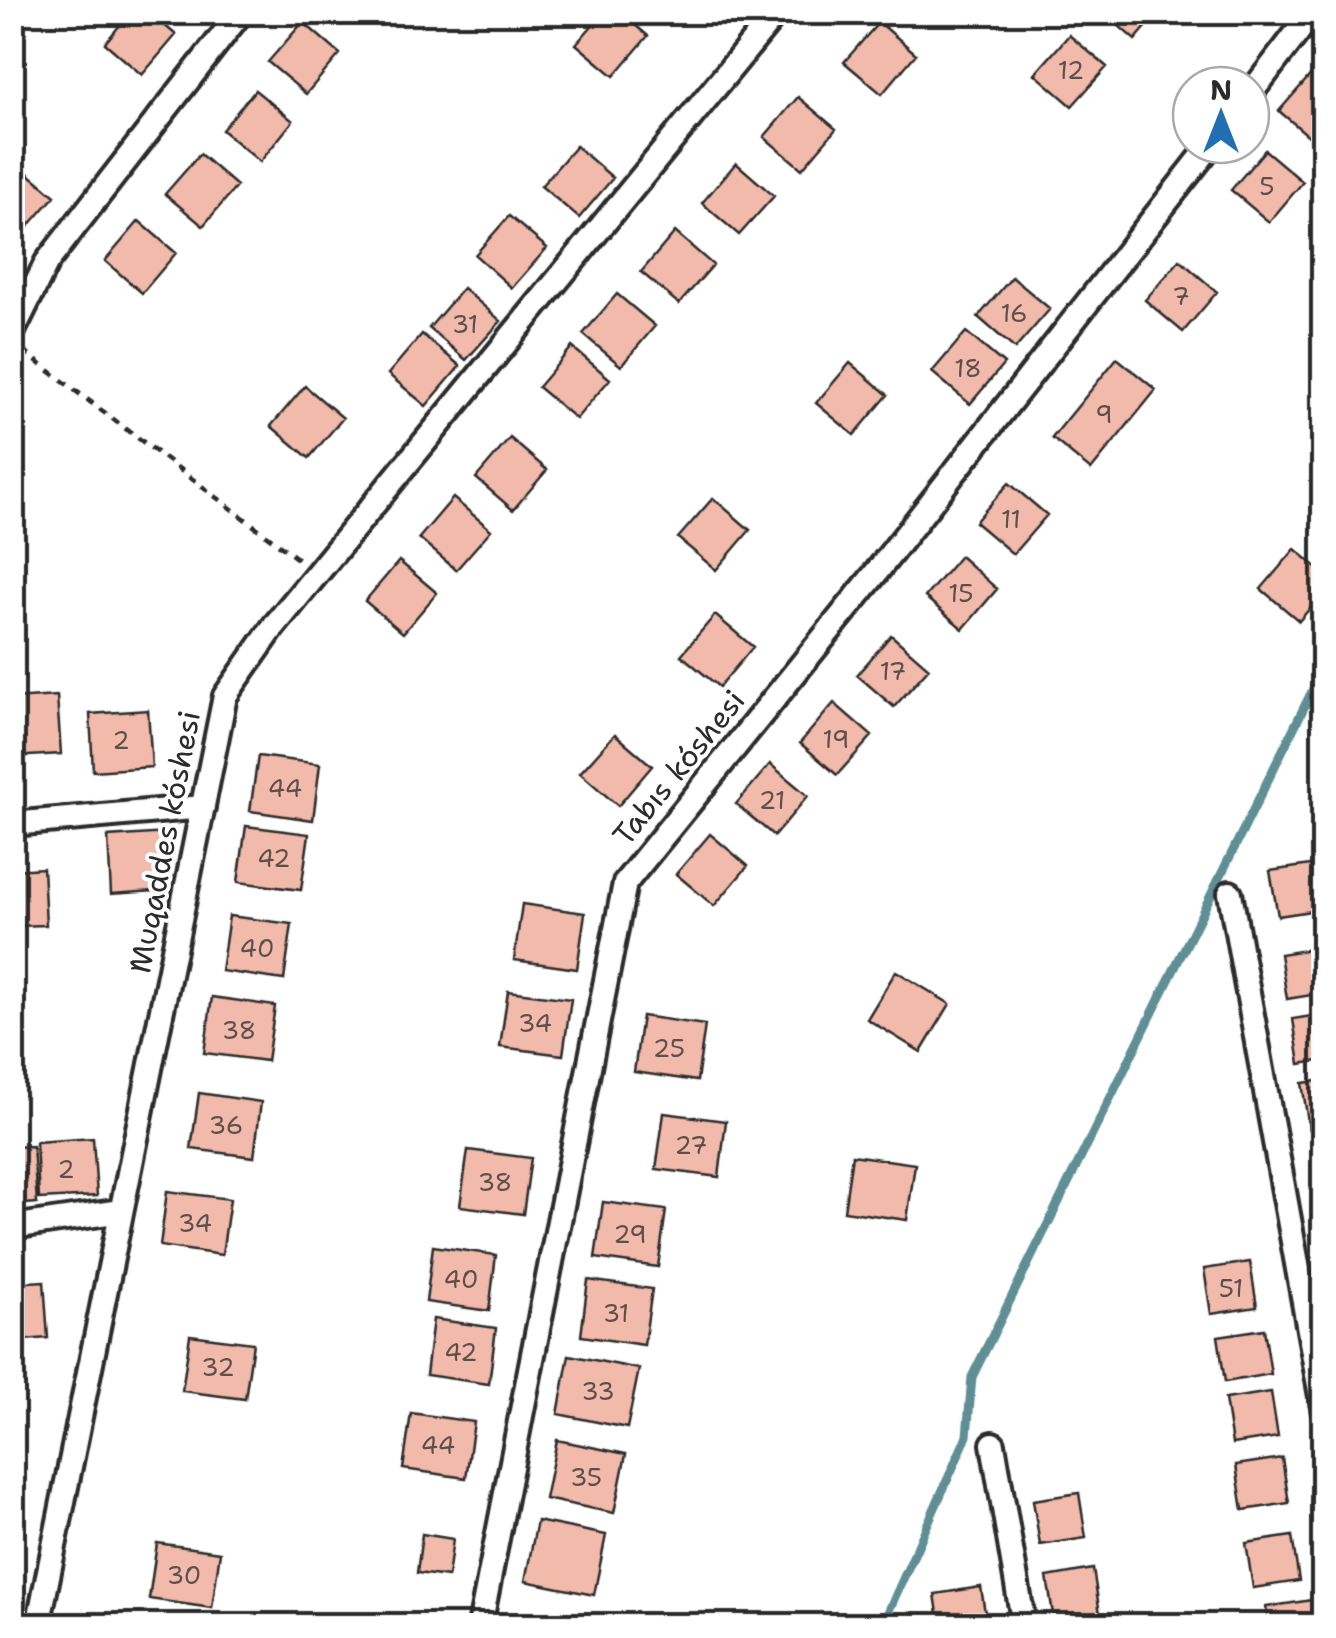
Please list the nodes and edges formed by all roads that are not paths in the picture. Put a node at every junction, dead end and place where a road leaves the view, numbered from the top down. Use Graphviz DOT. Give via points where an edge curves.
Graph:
graph roads {
  1 [pos="241,12"];
  2 [pos="776,12"];
  3 [pos="1313,12"];
  4 [pos="1271,67"];
  5 [pos="1195,165"];
  6 [pos="12,333"];
  7 [pos="203,807"];
  8 [pos="12,824"];
  9 [pos="1230,893"];
  10 [pos="122,1212"];
  11 [pos="12,1227"];
  12 [pos="1324,1414"];
  13 [pos="993,1444"];
  14 [pos="38,1626"];
  15 [pos="480,1626"];
  16 [pos="1024,1626"];
  1 -- 6 [label="street" via="47,262"];
  2 -- 7 [label="street, Muqaddes kóshesi" via="274,626 225,696"];
  3 -- 4 [label="street"];
  5 -- 15 [label="street, Tabıs kóshesi" via="624,883"];
  7 -- 8 [label="street"];
  7 -- 10 [label="street, Muqaddes kóshesi"];
  9 -- 12 [label="street"];
  10 -- 11 [label="street"];
  10 -- 14 [label="street, Muqaddes kóshesi"];
  13 -- 16 [label="street"];
}
